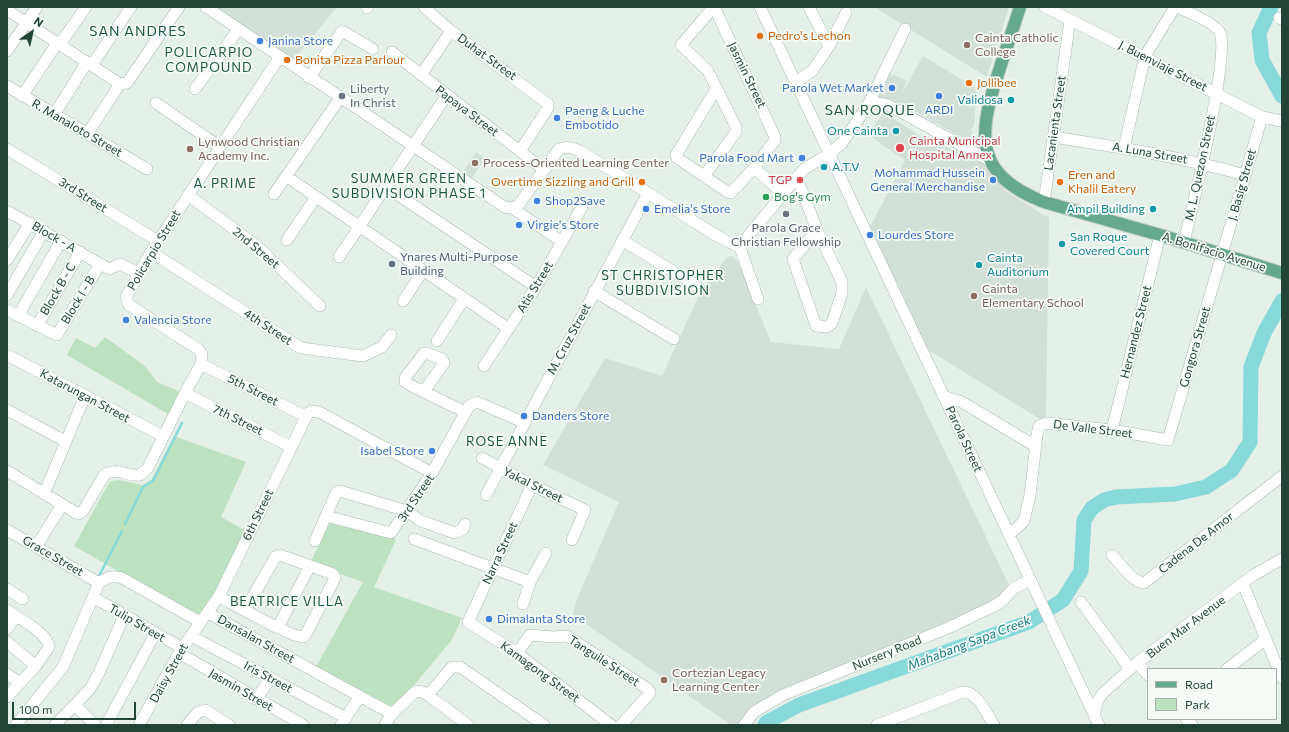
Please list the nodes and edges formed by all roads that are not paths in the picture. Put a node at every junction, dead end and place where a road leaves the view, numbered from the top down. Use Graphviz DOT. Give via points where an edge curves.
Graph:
graph roads {
  1 [pos="37,7"];
  2 [pos="86,7"];
  3 [pos="131,7"];
  4 [pos="179,7"];
  5 [pos="206,7"];
  6 [pos="424,7"];
  7 [pos="760,7"];
  8 [pos="809,7"];
  9 [pos="1020,7"];
  10 [pos="1045,7"];
  11 [pos="1175,7"];
  12 [pos="7,10"];
  13 [pos="1196,11"];
  14 [pos="846,13"];
  15 [pos="1070,20"];
  16 [pos="26,22"];
  17 [pos="905,29"];
  18 [pos="238,30"];
  19 [pos="451,31"];
  20 [pos="59,43"];
  21 [pos="829,46"];
  22 [pos="373,49"];
  23 [pos="7,51"];
  24 [pos="392,52"];
  25 [pos="1145,56"];
  26 [pos="279,58"];
  27 [pos="90,64"];
  28 [pos="421,75"];
  29 [pos="309,78"];
  30 [pos="794,83"];
  31 [pos="120,84"];
  32 [pos="7,86"];
  33 [pos="195,89"];
  34 [pos="716,90"];
  35 [pos="1216,93"];
  36 [pos="447,95"];
  37 [pos="22,96"];
  38 [pos="340,98"];
  39 [pos="156,103"];
  40 [pos="868,105"];
  41 [pos="54,115"];
  42 [pos="1262,117"];
  43 [pos="1282,121"];
  44 [pos="87,134"];
  45 [pos="1054,137"];
  46 [pos="414,146"];
  47 [pos="220,147"];
  48 [pos="7,148"];
  49 [pos="1124,148"];
  50 [pos="520,151"];
  51 [pos="829,154"];
  52 [pos="990,161"];
  53 [pos="1202,163"];
  54 [pos="754,168"];
  55 [pos="147,169"];
  56 [pos="543,169"];
  57 [pos="704,176"];
  58 [pos="1245,176"];
  59 [pos="797,178"];
  60 [pos="293,181"];
  61 [pos="386,188"];
  62 [pos="648,192"];
  63 [pos="274,194"];
  64 [pos="784,194"];
  65 [pos="188,195"];
  66 [pos="316,196"];
  67 [pos="1044,202"];
  68 [pos="582,207"];
  69 [pos="512,208"];
  70 [pos="8,214"];
  71 [pos="30,223"];
  72 [pos="359,227"];
  73 [pos="817,230"];
  74 [pos="44,231"];
  75 [pos="1160,235"];
  76 [pos="287,240"];
  77 [pos="622,240"];
  78 [pos="61,241"];
  79 [pos="158,241"];
  80 [pos="561,241"];
  81 [pos="1184,242"];
  82 [pos="739,245"];
  83 [pos="80,252"];
  84 [pos="151,252"];
  85 [pos="1222,254"];
  86 [pos="340,257"];
  87 [pos="7,260"];
  88 [pos="100,264"];
  89 [pos="423,271"];
  90 [pos="1280,272"];
  91 [pos="138,274"];
  92 [pos="697,286"];
  93 [pos="536,287"];
  94 [pos="594,291"];
  95 [pos="7,294"];
  96 [pos="758,298"];
  97 [pos="464,299"];
  98 [pos="404,301"];
  99 [pos="320,306"];
  100 [pos="7,310"];
  101 [pos="18,316"];
  102 [pos="37,326"];
  103 [pos="509,329"];
  104 [pos="391,335"];
  105 [pos="674,339"];
  106 [pos="437,341"];
  107 [pos="7,354"];
  108 [pos="201,364"];
  109 [pos="484,366"];
  110 [pos="424,391"];
  111 [pos="185,393"];
  112 [pos="85,396"];
  113 [pos="943,396"];
  114 [pos="7,410"];
  115 [pos="465,412"];
  116 [pos="305,416"];
  117 [pos="525,423"];
  118 [pos="1112,430"];
  119 [pos="164,436"];
  120 [pos="1168,440"];
  121 [pos="65,441"];
  122 [pos="1035,446"];
  123 [pos="290,447"];
  124 [pos="482,458"];
  125 [pos="499,468"];
  126 [pos="7,471"];
  127 [pos="432,473"];
  128 [pos="1282,476"];
  129 [pos="532,486"];
  130 [pos="44,494"];
  131 [pos="486,494"];
  132 [pos="62,505"];
  133 [pos="407,511"];
  134 [pos="326,516"];
  135 [pos="465,524"];
  136 [pos="7,530"];
  137 [pos="1009,535"];
  138 [pos="414,539"];
  139 [pos="572,540"];
  140 [pos="315,541"];
  141 [pos="36,547"];
  142 [pos="546,553"];
  143 [pos="1112,555"];
  144 [pos="1282,559"];
  145 [pos="310,566"];
  146 [pos="493,569"];
  147 [pos="1030,580"];
  148 [pos="99,582"];
  149 [pos="530,582"];
  150 [pos="1243,584"];
  151 [pos="7,589"];
  152 [pos="219,596"];
  153 [pos="93,597"];
  154 [pos="23,600"];
  155 [pos="1081,602"];
  156 [pos="523,604"];
  157 [pos="245,610"];
  158 [pos="11,613"];
  159 [pos="208,613"];
  160 [pos="124,616"];
  161 [pos="468,620"];
  162 [pos="200,622"];
  163 [pos="278,627"];
  164 [pos="7,629"];
  165 [pos="155,634"];
  166 [pos="190,636"];
  167 [pos="1266,639"];
  168 [pos="7,642"];
  169 [pos="181,651"];
  170 [pos="517,653"];
  171 [pos="36,666"];
  172 [pos="1134,666"];
  173 [pos="1228,668"];
  174 [pos="7,674"];
  175 [pos="1147,674"];
  176 [pos="271,678"];
  177 [pos="1282,678"];
  178 [pos="20,683"];
  179 [pos="428,695"];
  180 [pos="360,696"];
  181 [pos="7,697"];
  182 [pos="256,699"];
  183 [pos="75,705"];
  184 [pos="392,714"];
  185 [pos="1092,720"];
  186 [pos="343,722"];
  187 [pos="16,725"];
  188 [pos="55,725"];
  189 [pos="95,725"];
  190 [pos="106,725"];
  191 [pos="139,725"];
  192 [pos="187,725"];
  193 [pos="229,725"];
  194 [pos="303,725"];
  195 [pos="385,725"];
  196 [pos="468,725"];
  197 [pos="544,725"];
  198 [pos="611,725"];
  199 [pos="621,725"];
  200 [pos="744,725"];
  201 [pos="877,725"];
  202 [pos="994,725"];
  203 [pos="1098,725"];
  1 -- 16 [label="street"];
  2 -- 20 [label="street"];
  3 -- 27 [label="street"];
  4 -- 31 [label="street" via="127,83"];
  5 -- 18 [label="street"];
  6 -- 19 [label="street, Duhat Street"];
  7 -- 30 [label="street, Parola Street"];
  8 -- 21 [label="street"];
  9 -- 52 [label="main road, A. Bonifacio Avenue" via="986,117 984,142"];
  10 -- 15 [label="street, J. Buenviaje Street"];
  11 -- 13 [label="street, M. L. Quezon Street"];
  11 -- 25 [label="street"];
  12 -- 16 [label="street"];
  13 -- 35 [label="street, M. L. Quezon Street" via="1217,28 1222,39"];
  14 -- 21 [label="street"];
  15 -- 25 [label="street, J. Buenviaje Street"];
  15 -- 45 [label="street, Lacanienta Street"];
  16 -- 20 [label="street"];
  16 -- 23 [label="street"];
  17 -- 40 [label="street"];
  18 -- 26 [label="street"];
  18 -- 33 [label="street"];
  19 -- 28 [label="street"];
  19 -- 50 [label="street, Duhat Street" via="546,101 548,108"];
  20 -- 27 [label="street"];
  20 -- 37 [label="street"];
  21 -- 30 [label="street" via="813,70"];
  22 -- 29 [label="street" via="342,31"];
  24 -- 28 [label="street, Papaya Street"];
  25 -- 35 [label="street, J. Buenviaje Street"];
  25 -- 49 [label="street"];
  26 -- 29 [label="street"];
  26 -- 47 [label="street, Policarpio Street"];
  27 -- 31 [label="street"];
  27 -- 41 [label="street"];
  28 -- 36 [label="street, Papaya Street"];
  29 -- 38 [label="street"];
  30 -- 51 [label="street, Parola Street"];
  31 -- 44 [label="street"];
  32 -- 37 [label="street, R. Manaloto Street"];
  34 -- 54 [label="street, Jasmin Street" via="708,71 681,47 711,10 716,11 775,133 775,140"];
  34 -- 57 [label="street" via="737,130"];
  34 -- 57 [label="street" via="677,151 677,158"];
  35 -- 42 [label="street, J. Buenviaje Street"];
  35 -- 53 [label="street, M. L. Quezon Street"];
  36 -- 46 [label="street"];
  36 -- 50 [label="street, Papaya Street"];
  37 -- 41 [label="street, R. Manaloto Street"];
  38 -- 46 [label="street"];
  38 -- 63 [label="street"];
  39 -- 47 [label="street"];
  40 -- 51 [label="street" via="842,143"];
  40 -- 52 [label="street" via="888,105"];
  41 -- 44 [label="street, R. Manaloto Street"];
  42 -- 43 [label="street, J. Buenviaje Street"];
  42 -- 58 [label="street, J. Basig Street"];
  44 -- 55 [label="street, R. Manaloto Street"];
  45 -- 49 [label="street, A. Luna Street"];
  45 -- 67 [label="street, Lacanienta Street"];
  46 -- 61 [label="street"];
  46 -- 69 [label="street" via="506,208"];
  47 -- 65 [label="street, Policarpio Street"];
  48 -- 79 [label="street, 3rd Street"];
  49 -- 53 [label="street, A. Luna Street"];
  50 -- 56 [label="street, Papaya Street"];
  51 -- 59 [label="street" via="804,169"];
  51 -- 113 [label="street, Parola Street"];
  52 -- 67 [label="main road, A. Bonifacio Avenue" via="1010,185"];
  53 -- 58 [label="street, A. Luna Street"];
  53 -- 81 [label="street, M. L. Quezon Street"];
  54 -- 57 [label="street" via="733,192 729,193"];
  54 -- 64 [label="street"];
  56 -- 62 [label="street" via="559,149 572,148"];
  56 -- 69 [label="street" via="517,207"];
  58 -- 85 [label="street, J. Basig Street"];
  59 -- 64 [label="street"];
  59 -- 73 [label="street"];
  60 -- 66 [label="street"];
  61 -- 72 [label="street"];
  61 -- 93 [label="street"];
  62 -- 77 [label="street, M. Cruz Street"];
  62 -- 82 [label="street" via="727,242"];
  64 -- 82 [label="street"];
  65 -- 79 [label="street, Policarpio Street"];
  65 -- 99 [label="street, 2nd Street" via="258,247"];
  66 -- 72 [label="street"];
  66 -- 76 [label="street"];
  67 -- 75 [label="main road, A. Bonifacio Avenue"];
  68 -- 80 [label="street, Atis Street"];
  69 -- 80 [label="street"];
  70 -- 71 [label="street, Block - A"];
  71 -- 74 [label="street, Block - A"];
  71 -- 87 [label="street"];
  72 -- 86 [label="street"];
  72 -- 89 [label="street"];
  73 -- 73 [label="street" via="842,282 842,293 832,323 822,328 816,326 793,259"];
  74 -- 78 [label="street, Block - A"];
  74 -- 95 [label="street"];
  75 -- 81 [label="main road, A. Bonifacio Avenue"];
  75 -- 118 [label="street, Hernandez Street"];
  77 -- 92 [label="street"];
  77 -- 94 [label="street, M. Cruz Street"];
  78 -- 83 [label="street, Block - A"];
  78 -- 101 [label="street"];
  79 -- 84 [label="street, Policarpio Street"];
  80 -- 93 [label="street, Atis Street"];
  81 -- 85 [label="main road, A. Bonifacio Avenue"];
  82 -- 96 [label="street"];
  83 -- 88 [label="street, Block - A"];
  83 -- 102 [label="street, Block B - C"];
  84 -- 91 [label="street, Policarpio Street"];
  84 -- 104 [label="street, 4th Street" via="301,348 363,356 382,347"];
  85 -- 90 [label="main road, A. Bonifacio Avenue"];
  85 -- 120 [label="street, Gongora Street"];
  88 -- 91 [label="street" via="111,269 120,264"];
  88 -- 102 [label="street, Block I - B" via="57,335"];
  89 -- 97 [label="street"];
  89 -- 98 [label="street"];
  91 -- 108 [label="street, Policarpio Street" via="126,297 128,304 198,349 202,354"];
  93 -- 103 [label="street, Atis Street"];
  94 -- 105 [label="street"];
  94 -- 117 [label="street, M. Cruz Street"];
  97 -- 103 [label="street"];
  97 -- 106 [label="street"];
  100 -- 101 [label="street"];
  101 -- 102 [label="street"];
  103 -- 109 [label="street, Atis Street"];
  107 -- 112 [label="street, Katarungan Street"];
  108 -- 111 [label="street"];
  108 -- 116 [label="street, 5th Street"];
  110 -- 115 [label="street"];
  111 -- 119 [label="street"];
  111 -- 123 [label="street, 7th Street"];
  112 -- 119 [label="street, Katarungan Street"];
  112 -- 121 [label="street"];
  113 -- 122 [label="street" via="962,402"];
  113 -- 137 [label="street, Parola Street"];
  114 -- 121 [label="street"];
  115 -- 117 [label="street, 3rd Street" via="468,406 477,402"];
  115 -- 127 [label="street, 3rd Street"];
  116 -- 123 [label="street, 6th Street"];
  116 -- 127 [label="street" via="311,411 319,412"];
  117 -- 125 [label="street, M. Cruz Street"];
  118 -- 120 [label="street, De Valle Street"];
  118 -- 122 [label="street, De Valle Street" via="1046,422 1039,426"];
  119 -- 132 [label="street" via="144,473 137,476 110,471 105,474 80,513"];
  121 -- 130 [label="street"];
  122 -- 137 [label="street, De Valle Street" via="1030,495 1024,521"];
  123 -- 152 [label="street, 6th Street"];
  124 -- 125 [label="street, Yakal Street"];
  125 -- 129 [label="street, Yakal Street"];
  125 -- 131 [label="street, M. Cruz Street"];
  126 -- 130 [label="street"];
  127 -- 133 [label="street, 3rd Street"];
  128 -- 143 [label="street, Cadena De Amor" via="1144,583 1138,582"];
  129 -- 139 [label="street, Yakal Street" via="585,512"];
  129 -- 146 [label="street, Narra Street"];
  130 -- 132 [label="street"];
  132 -- 141 [label="street"];
  133 -- 134 [label="street, 3rd Street" via="393,532 388,534"];
  133 -- 134 [label="street" via="340,491 336,493"];
  133 -- 135 [label="street" via="421,521 455,533"];
  134 -- 140 [label="street"];
  136 -- 141 [label="street, Grace Street"];
  137 -- 147 [label="street, Parola Street"];
  138 -- 146 [label="street"];
  141 -- 148 [label="street, Grace Street"];
  142 -- 149 [label="street"];
  144 -- 150 [label="street, Buen Mar Avenue"];
  145 -- 157 [label="street" via="276,556"];
  145 -- 163 [label="street"];
  145 -- 163 [label="street" via="333,574 335,582 303,637"];
  146 -- 149 [label="street"];
  146 -- 161 [label="street, Narra Street"];
  147 -- 185 [label="street, Parola Street"];
  147 -- 200 [label="street, Nursery Road" via="1014,588 998,604 948,628 765,705 754,712"];
  148 -- 153 [label="street"];
  148 -- 162 [label="street, Dansalan Street" via="114,575 122,578"];
  149 -- 156 [label="street"];
  150 -- 167 [label="street"];
  150 -- 172 [label="street, Buen Mar Avenue"];
  151 -- 154 [label="street"];
  152 -- 157 [label="street"];
  152 -- 159 [label="street, 6th Street"];
  153 -- 160 [label="street, Tulip Street"];
  153 -- 187 [label="street" via="63,667"];
  155 -- 172 [label="street"];
  157 -- 163 [label="street"];
  158 -- 164 [label="street"];
  158 -- 171 [label="street" via="49,642 49,647"];
  159 -- 162 [label="street, Dansalan Street"];
  159 -- 180 [label="street, Dansalan Street"];
  160 -- 165 [label="street, Tulip Street"];
  160 -- 183 [label="street" via="98,675 90,689"];
  161 -- 170 [label="street, Kamagong Street"];
  162 -- 166 [label="street, Daisy Street"];
  165 -- 169 [label="street, Tulip Street"];
  165 -- 190 [label="street"];
  166 -- 169 [label="street, Daisy Street"];
  166 -- 176 [label="street, Iris Street"];
  167 -- 173 [label="street"];
  167 -- 177 [label="street"];
  168 -- 171 [label="street"];
  169 -- 182 [label="street, Jasmin Street"];
  169 -- 191 [label="street, Daisy Street"];
  170 -- 198 [label="street, Kamagong Street"];
  170 -- 199 [label="street, Tanguile Street" via="530,635 567,636 648,689 650,693"];
  171 -- 178 [label="street"];
  172 -- 175 [label="street"];
  172 -- 185 [label="street, Buen Mar Avenue" via="1103,693 1097,702"];
  174 -- 178 [label="street"];
  176 -- 182 [label="street"];
  176 -- 186 [label="street, Iris Street"];
  178 -- 181 [label="street"];
  179 -- 184 [label="street" via="416,691"];
  179 -- 196 [label="street"];
  179 -- 197 [label="street" via="452,666 460,667"];
  180 -- 184 [label="street, Dansalan Street"];
  180 -- 186 [label="street"];
  182 -- 194 [label="street, Jasmin Street"];
  183 -- 188 [label="street"];
  183 -- 189 [label="street"];
  184 -- 195 [label="street"];
  185 -- 203 [label="street, Parola Street"];
  192 -- 193 [label="street" via="198,712 205,710"];
  201 -- 202 [label="street" via="963,692 969,692 974,695"];
}
